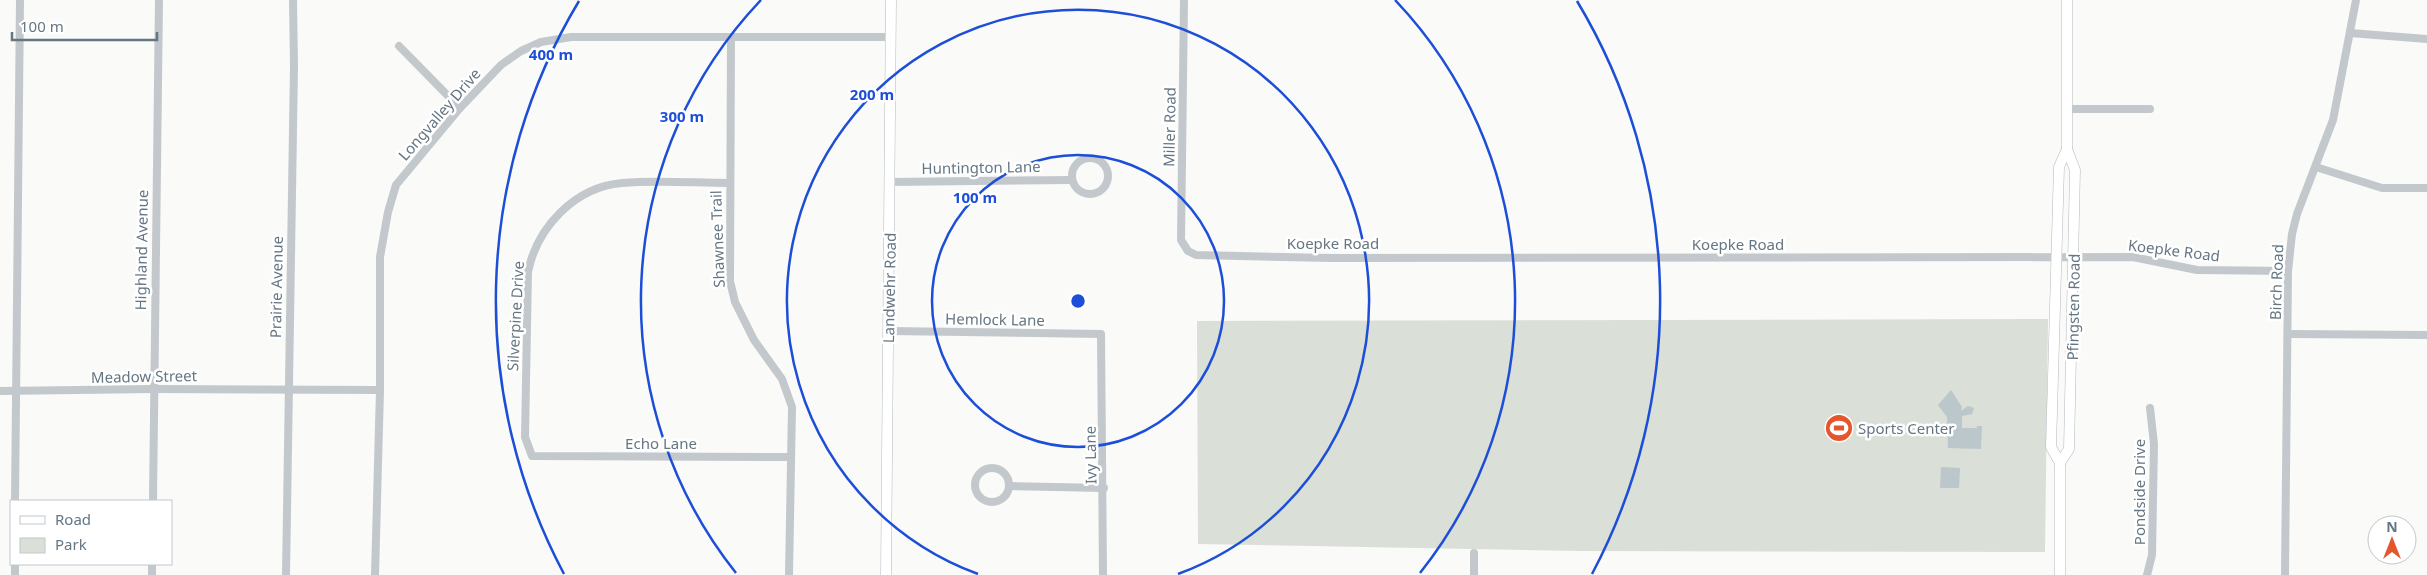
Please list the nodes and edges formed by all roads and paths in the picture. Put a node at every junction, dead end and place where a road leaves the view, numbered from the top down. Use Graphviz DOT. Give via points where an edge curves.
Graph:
graph roads {
  1 [pos="20,0"];
  2 [pos="159,0"];
  3 [pos="293,0"];
  4 [pos="891,0"];
  5 [pos="1184,0"];
  6 [pos="2067,0"];
  7 [pos="2356,0"];
  8 [pos="2350,33"];
  9 [pos="731,37"];
  10 [pos="891,37"];
  11 [pos="2427,39"];
  12 [pos="399,46"];
  13 [pos="460,108"];
  14 [pos="2067,109"];
  15 [pos="2150,109"];
  16 [pos="2067,149"];
  17 [pos="2316,167"];
  18 [pos="1072,180"];
  19 [pos="890,182"];
  20 [pos="729,183"];
  21 [pos="2427,188"];
  22 [pos="1188,251"];
  23 [pos="2074,257"];
  24 [pos="2055,258"];
  25 [pos="2288,271"];
  26 [pos="889,331"];
  27 [pos="1101,334"];
  28 [pos="2289,334"];
  29 [pos="2427,334"];
  30 [pos="2055,343"];
  31 [pos="2073,343"];
  32 [pos="153,389"];
  33 [pos="288,389"];
  34 [pos="380,390"];
  35 [pos="0,391"];
  36 [pos="15,392"];
  37 [pos="2150,408"];
  38 [pos="532,456"];
  39 [pos="790,457"];
  40 [pos="2060,463"];
  41 [pos="1010,486"];
  42 [pos="1104,488"];
  43 [pos="15,500"];
  44 [pos="152,500"];
  45 [pos="1474,553"];
  46 [pos="286,575"];
  47 [pos="375,575"];
  48 [pos="789,575"];
  49 [pos="886,575"];
  50 [pos="1103,575"];
  51 [pos="1474,575"];
  52 [pos="2060,575"];
  53 [pos="2147,575"];
  54 [pos="2285,575"];
  1 -- 36 [label="street"];
  2 -- 32 [label="street, Highland Avenue"];
  3 -- 33 [label="street, Prairie Avenue"];
  4 -- 10 [label="main road, Landwehr Road"];
  5 -- 22 [label="street, Miller Road" via="1181,240"];
  6 -- 14 [label="main road, Pfingsten Road"];
  7 -- 8 [label="street, Birch Road"];
  8 -- 11 [label="street"];
  8 -- 17 [label="street, Birch Road" via="2333,120"];
  9 -- 10 [label="street, Longvalley Drive"];
  9 -- 13 [label="street, Longvalley Drive" via="572,36 541,42 510,57"];
  9 -- 20 [label="street, Shawnee Trail"];
  10 -- 19 [label="main road, Landwehr Road"];
  12 -- 13 [label="street"];
  13 -- 34 [label="street, Longvalley Drive" via="396,185 388,212 380,257"];
  14 -- 15 [label="street"];
  14 -- 16 [label="main road, Pfingsten Road"];
  16 -- 23 [label="main road, Pfingsten Road" via="2075,170"];
  16 -- 24 [label="main road, Pfingsten Road" via="2059,166"];
  17 -- 21 [label="street" via="2382,188"];
  17 -- 25 [label="street, Birch Road" via="2297,214"];
  18 -- 18 [label="street" via="1079,192 1092,194 1105,187 1108,172 1101,162 1086,159 1075,166"];
  18 -- 19 [label="street, Huntington Lane"];
  19 -- 26 [label="main road, Landwehr Road"];
  20 -- 38 [label="street, Silverpine Drive" via="620,182 586,192 553,220 532,254 528,272 526,437"];
  20 -- 39 [label="street, Shawnee Trail" via="730,281 746,325 782,379 792,407"];
  22 -- 24 [label="street, Koepke Road" via="1202,256 1331,258"];
  23 -- 24 [label="street, Koepke Road"];
  23 -- 25 [label="street, Koepke Road" via="2133,257 2197,270"];
  23 -- 31 [label="main road, Pfingsten Road"];
  24 -- 30 [label="main road, Pfingsten Road"];
  25 -- 28 [label="street, Birch Road"];
  26 -- 27 [label="street, Hemlock Lane"];
  26 -- 49 [label="main road, Landwehr Road"];
  27 -- 42 [label="street, Ivy Lane"];
  28 -- 29 [label="street"];
  28 -- 54 [label="street, Birch Road"];
  30 -- 31 [label="main road"];
  30 -- 40 [label="main road, Pfingsten Road" via="2051,447"];
  31 -- 40 [label="main road, Pfingsten Road" via="2069,449"];
  32 -- 33 [label="street, Meadow Street"];
  32 -- 36 [label="street, Meadow Street"];
  32 -- 44 [label="street, Highland Avenue"];
  33 -- 34 [label="street, Meadow Street"];
  33 -- 46 [label="street, Prairie Avenue"];
  34 -- 47 [label="street, Longvalley Drive"];
  35 -- 36 [label="street, Meadow Street"];
  36 -- 43 [label="street"];
  37 -- 53 [label="street, Pondside Drive" via="2154,444 2152,554"];
  38 -- 39 [label="street, Echo Lane"];
  39 -- 48 [label="street, Shawnee Trail"];
  40 -- 52 [label="main road, Pfingsten Road"];
  41 -- 41 [label="street" via="1006,474 994,468 981,472 975,484 980,496 991,502 1004,498"];
  41 -- 42 [label="street"];
  42 -- 50 [label="street, Ivy Lane"];
  45 -- 51 [label="street"];
}
